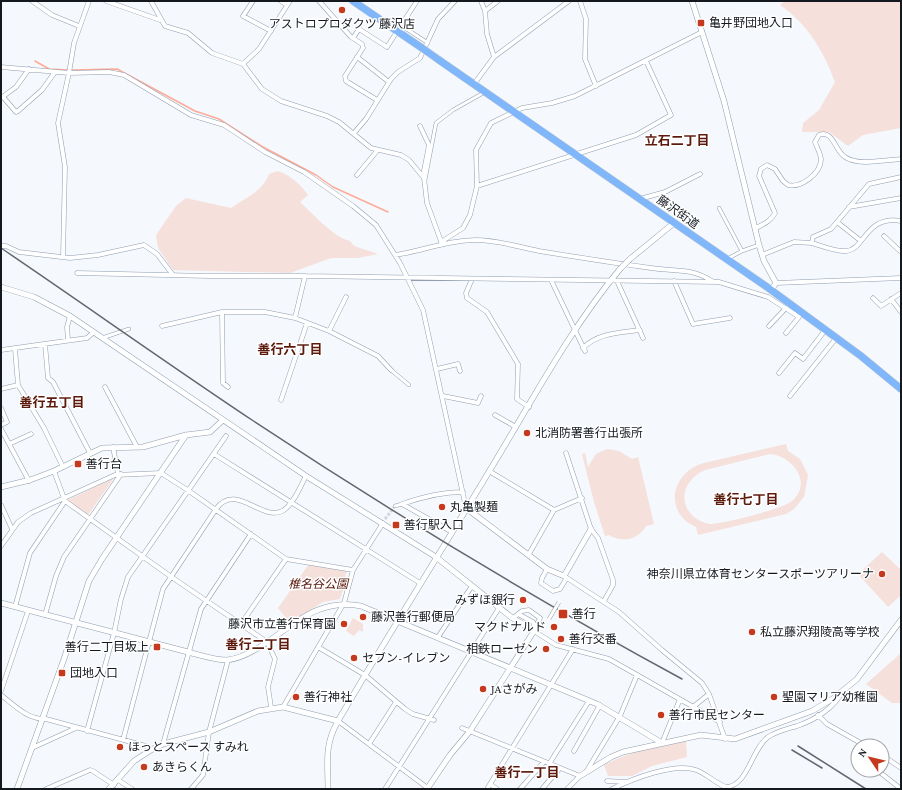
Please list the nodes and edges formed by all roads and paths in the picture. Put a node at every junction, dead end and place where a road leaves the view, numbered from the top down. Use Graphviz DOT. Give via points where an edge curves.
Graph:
graph roads {
  1 [pos="32,1"];
  2 [pos="89,1"];
  3 [pos="106,1"];
  4 [pos="151,1"];
  5 [pos="252,1"];
  6 [pos="281,1"];
  7 [pos="319,1"];
  8 [pos="353,1"];
  9 [pos="417,1"];
  10 [pos="455,1"];
  11 [pos="481,1"];
  12 [pos="498,1"];
  13 [pos="569,1"];
  14 [pos="580,1"];
  15 [pos="692,1"];
  16 [pos="288,3"];
  17 [pos="485,11"];
  18 [pos="161,20"];
  19 [pos="79,26"];
  20 [pos="271,31"];
  21 [pos="399,32"];
  22 [pos="702,32"];
  23 [pos="353,38"];
  24 [pos="428,43"];
  25 [pos="357,57"];
  26 [pos="494,57"];
  27 [pos="646,61"];
  28 [pos="243,64"];
  29 [pos="1,67"];
  30 [pos="29,68"];
  31 [pos="55,72"];
  32 [pos="70,73"];
  33 [pos="389,82"];
  34 [pos="474,84"];
  35 [pos="596,86"];
  36 [pos="486,92"];
  37 [pos="2,98"];
  38 [pos="377,100"];
  39 [pos="514,112"];
  40 [pos="420,126"];
  41 [pos="354,133"];
  42 [pos="377,151"];
  43 [pos="575,155"];
  44 [pos="901,159"];
  45 [pos="700,174"];
  46 [pos="357,175"];
  47 [pos="423,176"];
  48 [pos="901,178"];
  49 [pos="425,182"];
  50 [pos="477,186"];
  51 [pos="901,198"];
  52 [pos="639,199"];
  53 [pos="849,207"];
  54 [pos="719,208"];
  55 [pos="901,221"];
  56 [pos="837,222"];
  57 [pos="674,223"];
  58 [pos="756,228"];
  59 [pos="884,236"];
  60 [pos="860,241"];
  61 [pos="441,243"];
  62 [pos="812,243"];
  63 [pos="759,245"];
  64 [pos="1,246"];
  65 [pos="742,251"];
  66 [pos="901,252"];
  67 [pos="396,255"];
  68 [pos="762,255"];
  69 [pos="63,257"];
  70 [pos="727,259"];
  71 [pos="77,273"];
  72 [pos="173,275"];
  73 [pos="305,276"];
  74 [pos="408,277"];
  75 [pos="901,278"];
  76 [pos="472,279"];
  77 [pos="551,280"];
  78 [pos="611,280"];
  79 [pos="617,281"];
  80 [pos="674,281"];
  81 [pos="713,281"];
  82 [pos="776,283"];
  83 [pos="1,286"];
  84 [pos="771,290"];
  85 [pos="901,293"];
  86 [pos="346,297"];
  87 [pos="873,298"];
  88 [pos="890,299"];
  89 [pos="786,308"];
  90 [pos="222,312"];
  91 [pos="798,312"];
  92 [pos="901,312"];
  93 [pos="70,316"];
  94 [pos="295,318"];
  95 [pos="730,318"];
  96 [pos="307,323"];
  97 [pos="162,326"];
  98 [pos="769,326"];
  99 [pos="129,329"];
  100 [pos="826,329"];
  101 [pos="640,330"];
  102 [pos="94,332"];
  103 [pos="329,332"];
  104 [pos="576,332"];
  105 [pos="786,333"];
  106 [pos="837,337"];
  107 [pos="102,338"];
  108 [pos="643,338"];
  109 [pos="68,340"];
  110 [pos="45,344"];
  111 [pos="15,349"];
  112 [pos="1,350"];
  113 [pos="437,369"];
  114 [pos="391,370"];
  115 [pos="460,371"];
  116 [pos="779,373"];
  117 [pos="18,385"];
  118 [pos="409,385"];
  119 [pos="105,387"];
  120 [pos="228,387"];
  121 [pos="1,389"];
  122 [pos="901,389"];
  123 [pos="443,396"];
  124 [pos="481,396"];
  125 [pos="790,396"];
  126 [pos="281,400"];
  127 [pos="529,407"];
  128 [pos="1,408"];
  129 [pos="495,415"];
  130 [pos="223,420"];
  131 [pos="1,425"];
  132 [pos="516,427"];
  133 [pos="1,430"];
  134 [pos="30,434"];
  135 [pos="186,435"];
  136 [pos="226,436"];
  137 [pos="9,444"];
  138 [pos="113,447"];
  139 [pos="136,447"];
  140 [pos="90,453"];
  141 [pos="566,453"];
  142 [pos="214,454"];
  143 [pos="62,467"];
  144 [pos="54,471"];
  145 [pos="489,471"];
  146 [pos="161,473"];
  147 [pos="120,474"];
  148 [pos="306,476"];
  149 [pos="29,481"];
  150 [pos="1,487"];
  151 [pos="189,491"];
  152 [pos="463,492"];
  153 [pos="582,498"];
  154 [pos="65,500"];
  155 [pos="290,503"];
  156 [pos="402,504"];
  157 [pos="1,505"];
  158 [pos="395,506"];
  159 [pos="466,508"];
  160 [pos="216,509"];
  161 [pos="554,510"];
  162 [pos="88,519"];
  163 [pos="384,521"];
  164 [pos="12,529"];
  165 [pos="591,530"];
  166 [pos="452,532"];
  167 [pos="251,534"];
  168 [pos="116,537"];
  169 [pos="1,546"];
  170 [pos="365,550"];
  171 [pos="529,554"];
  172 [pos="142,556"];
  173 [pos="436,557"];
  174 [pos="286,559"];
  175 [pos="547,569"];
  176 [pos="353,570"];
  177 [pos="170,576"];
  178 [pos="565,577"];
  179 [pos="420,583"];
  180 [pos="472,586"];
  181 [pos="206,600"];
  182 [pos="604,601"];
  183 [pos="559,602"];
  184 [pos="1,603"];
  185 [pos="344,603"];
  186 [pos="16,607"];
  187 [pos="499,608"];
  188 [pos="28,611"];
  189 [pos="518,614"];
  190 [pos="45,615"];
  191 [pos="513,618"];
  192 [pos="549,619"];
  193 [pos="398,620"];
  194 [pos="901,620"];
  195 [pos="76,622"];
  196 [pos="241,624"];
  197 [pos="535,630"];
  198 [pos="114,633"];
  199 [pos="438,637"];
  200 [pos="150,642"];
  201 [pos="267,642"];
  202 [pos="318,647"];
  203 [pos="573,649"];
  204 [pos="188,652"];
  205 [pos="472,652"];
  206 [pos="228,660"];
  207 [pos="510,667"];
  208 [pos="365,675"];
  209 [pos="638,675"];
  210 [pos="551,686"];
  211 [pos="1,691"];
  212 [pos="843,691"];
  213 [pos="709,694"];
  214 [pos="1,695"];
  215 [pos="680,699"];
  216 [pos="589,701"];
  217 [pos="396,702"];
  218 [pos="283,706"];
  219 [pos="600,706"];
  220 [pos="693,707"];
  221 [pos="271,708"];
  222 [pos="620,716"];
  223 [pos="818,716"];
  224 [pos="430,718"];
  225 [pos="42,720"];
  226 [pos="434,720"];
  227 [pos="338,721"];
  228 [pos="720,722"];
  229 [pos="76,728"];
  230 [pos="462,728"];
  231 [pos="87,731"];
  232 [pos="470,731"];
  233 [pos="209,732"];
  234 [pos="852,738"];
  235 [pos="725,739"];
  236 [pos="123,740"];
  237 [pos="662,743"];
  238 [pos="163,744"];
  239 [pos="369,744"];
  240 [pos="32,748"];
  241 [pos="512,748"];
  242 [pos="151,750"];
  243 [pos="574,751"];
  244 [pos="544,762"];
  245 [pos="899,763"];
  246 [pos="549,764"];
  247 [pos="400,766"];
  248 [pos="560,768"];
  249 [pos="901,768"];
  250 [pos="582,775"];
  251 [pos="888,778"];
  252 [pos="118,780"];
  253 [pos="607,781"];
  254 [pos="628,782"];
  255 [pos="490,784"];
  256 [pos="114,785"];
  257 [pos="17,789"];
  258 [pos="46,789"];
  259 [pos="109,789"];
  260 [pos="132,789"];
  261 [pos="191,789"];
  262 [pos="328,789"];
  263 [pos="385,789"];
  264 [pos="428,789"];
  265 [pos="487,789"];
  266 [pos="497,789"];
  267 [pos="520,789"];
  268 [pos="542,789"];
  269 [pos="567,789"];
  270 [pos="612,789"];
  271 [pos="901,789"];
  1 -- 19 [label="street" via="52,15"];
  2 -- 19 [label="street"];
  3 -- 18 [label="street"];
  4 -- 18 [label="street"];
  5 -- 20 [label="street" via="243,16"];
  6 -- 16 [label="street"];
  7 -- 23 [label="street"];
  8 -- 21 [label="highway"];
  9 -- 21 [label="street"];
  10 -- 24 [label="street" via="438,20"];
  11 -- 17 [label="street"];
  12 -- 17 [label="street"];
  13 -- 26 [label="street"];
  14 -- 35 [label="street" via="586,18 585,59"];
  15 -- 22 [label="street"];
  16 -- 20 [label="street"];
  17 -- 26 [label="street" via="487,34"];
  18 -- 28 [label="street" via="165,26 194,36 212,53"];
  19 -- 32 [label="street"];
  20 -- 28 [label="street" via="259,49"];
  21 -- 23 [label="street" via="387,47 359,30"];
  21 -- 24 [label="street" via="405,28"];
  21 -- 34 [label="highway, 藤沢街道, bridge"];
  22 -- 27 [label="street"];
  22 -- 58 [label="street" via="724,101"];
  23 -- 25 [label="street" via="362,44 363,48"];
  24 -- 33 [label="street" via="420,58 398,72"];
  25 -- 33 [label="street"];
  25 -- 38 [label="street" via="345,76 346,81"];
  26 -- 34 [label="street"];
  27 -- 35 [label="street"];
  27 -- 43 [label="street" via="671,115 636,135"];
  28 -- 41 [label="street" via="262,89 281,101 327,116"];
  29 -- 30 [label="street"];
  30 -- 31 [label="street"];
  30 -- 37 [label="street" via="16,87"];
  31 -- 32 [label="street"];
  31 -- 37 [label="street" via="42,90 16,112"];
  32 -- 67 [label="street" via="109,72 124,75 191,115 224,125 265,152 316,179 353,206 376,225"];
  32 -- 69 [label="street" via="57,128 65,167"];
  33 -- 38 [label="street"];
  34 -- 36 [label="highway, 藤沢街道"];
  35 -- 39 [label="street" via="559,101"];
  36 -- 39 [label="highway, 藤沢街道"];
  36 -- 49 [label="street" via="436,122"];
  38 -- 41 [label="street"];
  39 -- 43 [label="highway, 藤沢街道"];
  39 -- 50 [label="street" via="491,123 478,145 475,155"];
  40 -- 47 [label="street" via="429,146"];
  41 -- 42 [label="street" via="363,143"];
  42 -- 46 [label="street"];
  42 -- 47 [label="street" via="401,155"];
  43 -- 50 [label="street"];
  43 -- 52 [label="highway, 藤沢街道"];
  44 -- 58 [label="street" via="872,162 850,160 841,154 830,136 819,135 815,142 820,165 805,181 795,186 788,185 773,167 767,165 761,169 759,176 775,213 766,223"];
  45 -- 52 [label="street" via="665,192"];
  47 -- 49 [label="street"];
  48 -- 53 [label="street" via="869,184"];
  49 -- 61 [label="street" via="427,203"];
  50 -- 61 [label="street" via="466,223"];
  51 -- 53 [label="street"];
  52 -- 57 [label="highway, 藤沢街道"];
  53 -- 56 [label="street"];
  54 -- 65 [label="street"];
  55 -- 60 [label="street" via="875,225"];
  56 -- 60 [label="street"];
  56 -- 62 [label="street" via="831,229 813,238"];
  57 -- 70 [label="highway, 藤沢街道"];
  57 -- 78 [label="street, bridge" via="630,259"];
  58 -- 63 [label="street"];
  59 -- 66 [label="street"];
  60 -- 62 [label="street" via="854,249 846,251"];
  61 -- 67 [label="street" via="424,250"];
  61 -- 81 [label="street" via="460,240 489,241 619,264 700,273"];
  62 -- 68 [label="street" via="794,242"];
  63 -- 65 [label="street"];
  63 -- 68 [label="street"];
  64 -- 69 [label="street" via="19,252"];
  65 -- 70 [label="street"];
  67 -- 74 [label="street"];
  68 -- 82 [label="street"];
  69 -- 72 [label="street" via="98,255 144,245 157,254"];
  70 -- 84 [label="highway, 藤沢街道"];
  71 -- 72 [label="street"];
  72 -- 73 [label="street"];
  73 -- 74 [label="street"];
  73 -- 94 [label="street"];
  74 -- 76 [label="street"];
  74 -- 113 [label="street" via="423,310"];
  75 -- 82 [label="street"];
  76 -- 77 [label="street"];
  76 -- 127 [label="street" via="466,293 467,298 487,312 518,364 517,400"];
  77 -- 78 [label="street"];
  77 -- 104 [label="street"];
  78 -- 79 [label="street"];
  78 -- 104 [label="street"];
  79 -- 80 [label="street"];
  79 -- 101 [label="street"];
  80 -- 81 [label="street"];
  80 -- 95 [label="street" via="694,324"];
  81 -- 89 [label="street" via="768,297"];
  82 -- 84 [label="street"];
  83 -- 93 [label="street" via="34,297"];
  84 -- 91 [label="highway, 藤沢街道"];
  85 -- 88 [label="street"];
  86 -- 103 [label="street"];
  87 -- 88 [label="street" via="881,306"];
  88 -- 92 [label="street"];
  89 -- 91 [label="street"];
  89 -- 98 [label="street"];
  90 -- 94 [label="street" via="266,312"];
  90 -- 97 [label="street"];
  90 -- 120 [label="street" via="223,383"];
  91 -- 100 [label="highway, 藤沢街道"];
  91 -- 105 [label="street" via="799,317"];
  93 -- 102 [label="street"];
  93 -- 109 [label="street" via="67,327"];
  94 -- 96 [label="street"];
  96 -- 103 [label="street"];
  96 -- 126 [label="street"];
  99 -- 107 [label="street"];
  100 -- 106 [label="highway, 藤沢街道"];
  100 -- 116 [label="street" via="803,359 795,353"];
  101 -- 104 [label="street" via="600,336 590,342 584,350"];
  101 -- 108 [label="street"];
  102 -- 107 [label="street"];
  102 -- 109 [label="street" via="87,338"];
  103 -- 114 [label="street" via="378,356"];
  104 -- 127 [label="street"];
  106 -- 122 [label="highway, 藤沢街道"];
  106 -- 125 [label="street"];
  107 -- 130 [label="street"];
  109 -- 110 [label="street"];
  110 -- 111 [label="street"];
  110 -- 140 [label="street" via="48,378 53,382"];
  111 -- 112 [label="street"];
  111 -- 117 [label="street"];
  113 -- 115 [label="street" via="458,364"];
  113 -- 123 [label="street"];
  114 -- 118 [label="street"];
  117 -- 121 [label="street"];
  117 -- 143 [label="street" via="44,428"];
  119 -- 139 [label="street"];
  123 -- 124 [label="street" via="478,403"];
  123 -- 152 [label="street"];
  127 -- 132 [label="street"];
  128 -- 131 [label="street" via="7,422"];
  129 -- 132 [label="street"];
  130 -- 135 [label="street" via="210,432"];
  130 -- 148 [label="street"];
  132 -- 145 [label="street"];
  133 -- 137 [label="street"];
  134 -- 137 [label="street"];
  135 -- 139 [label="street"];
  135 -- 146 [label="street"];
  136 -- 142 [label="street"];
  137 -- 149 [label="street"];
  138 -- 139 [label="street"];
  138 -- 140 [label="street"];
  138 -- 147 [label="street"];
  140 -- 143 [label="street"];
  141 -- 153 [label="street"];
  142 -- 151 [label="street"];
  142 -- 155 [label="street"];
  143 -- 144 [label="street"];
  144 -- 149 [label="street"];
  144 -- 154 [label="street"];
  145 -- 159 [label="street"];
  145 -- 161 [label="street"];
  146 -- 147 [label="street"];
  146 -- 151 [label="street"];
  146 -- 168 [label="street"];
  147 -- 154 [label="street"];
  147 -- 162 [label="street"];
  148 -- 155 [label="street"];
  148 -- 163 [label="street"];
  149 -- 150 [label="street"];
  151 -- 160 [label="street"];
  151 -- 172 [label="street"];
  152 -- 156 [label="street" via="420,497"];
  152 -- 159 [label="street"];
  153 -- 161 [label="street"];
  153 -- 165 [label="street"];
  154 -- 162 [label="street"];
  154 -- 164 [label="street" via="24,517"];
  154 -- 186 [label="street" via="30,553"];
  155 -- 160 [label="street" via="284,510 269,513 238,500 224,502"];
  155 -- 170 [label="street"];
  156 -- 158 [label="street"];
  156 -- 166 [label="street"];
  157 -- 164 [label="street"];
  159 -- 166 [label="street"];
  159 -- 171 [label="street"];
  160 -- 167 [label="street"];
  160 -- 177 [label="street"];
  161 -- 171 [label="street"];
  162 -- 168 [label="street"];
  162 -- 190 [label="street" via="64,557"];
  163 -- 170 [label="street"];
  163 -- 173 [label="street"];
  164 -- 169 [label="street"];
  165 -- 178 [label="street"];
  165 -- 182 [label="street" via="598,538 613,580"];
  166 -- 173 [label="street"];
  167 -- 174 [label="street"];
  167 -- 181 [label="street"];
  168 -- 172 [label="street"];
  168 -- 195 [label="street" via="89,581"];
  170 -- 176 [label="street"];
  170 -- 179 [label="street"];
  171 -- 175 [label="street"];
  172 -- 177 [label="street"];
  172 -- 198 [label="street" via="124,588"];
  173 -- 179 [label="street"];
  173 -- 180 [label="street"];
  174 -- 176 [label="street"];
  174 -- 196 [label="street"];
  175 -- 178 [label="street"];
  175 -- 178 [label="street" via="541,583 553,591 560,589"];
  176 -- 185 [label="street"];
  177 -- 181 [label="street"];
  177 -- 200 [label="street" via="160,599"];
  178 -- 182 [label="street"];
  179 -- 193 [label="street"];
  180 -- 187 [label="street"];
  180 -- 199 [label="street"];
  181 -- 196 [label="street"];
  181 -- 204 [label="street"];
  182 -- 213 [label="street" via="692,674"];
  183 -- 192 [label="street, bridge"];
  184 -- 186 [label="street"];
  185 -- 193 [label="street" via="361,606"];
  185 -- 201 [label="street" via="319,608"];
  185 -- 202 [label="street"];
  186 -- 188 [label="street"];
  187 -- 191 [label="street"];
  187 -- 205 [label="street"];
  188 -- 190 [label="street"];
  188 -- 211 [label="street"];
  189 -- 191 [label="street"];
  189 -- 197 [label="street" via="533,622"];
  189 -- 197 [label="street" via="525,609 538,616 540,618"];
  190 -- 195 [label="street"];
  191 -- 197 [label="street"];
  193 -- 199 [label="street"];
  193 -- 208 [label="street"];
  194 -- 212 [label="street" via="867,666"];
  195 -- 198 [label="street"];
  195 -- 225 [label="street"];
  196 -- 201 [label="street"];
  197 -- 203 [label="street" via="556,645"];
  197 -- 207 [label="street"];
  198 -- 200 [label="street"];
  198 -- 231 [label="street"];
  199 -- 205 [label="street"];
  200 -- 204 [label="street"];
  200 -- 236 [label="street"];
  201 -- 206 [label="street" via="244,656"];
  201 -- 221 [label="street" via="274,659 268,687"];
  202 -- 208 [label="street"];
  202 -- 218 [label="street"];
  203 -- 209 [label="street" via="609,659"];
  203 -- 210 [label="street"];
  204 -- 206 [label="street"];
  204 -- 238 [label="street"];
  205 -- 207 [label="street"];
  205 -- 224 [label="street"];
  206 -- 233 [label="street"];
  207 -- 210 [label="street"];
  207 -- 232 [label="street"];
  208 -- 217 [label="street"];
  208 -- 227 [label="street"];
  209 -- 215 [label="street"];
  209 -- 222 [label="street"];
  210 -- 216 [label="street"];
  210 -- 241 [label="street"];
  212 -- 223 [label="street" via="835,703"];
  212 -- 235 [label="street" via="805,714 742,737"];
  213 -- 220 [label="street"];
  213 -- 228 [label="street"];
  214 -- 225 [label="street" via="28,715"];
  215 -- 220 [label="street"];
  215 -- 237 [label="street"];
  216 -- 219 [label="street"];
  216 -- 246 [label="street"];
  217 -- 224 [label="street" via="413,714"];
  217 -- 239 [label="street"];
  218 -- 221 [label="street"];
  218 -- 227 [label="street"];
  219 -- 222 [label="street"];
  219 -- 243 [label="street"];
  220 -- 228 [label="street"];
  221 -- 233 [label="street"];
  222 -- 237 [label="street"];
  222 -- 250 [label="street"];
  223 -- 234 [label="street"];
  223 -- 254 [label="street" via="767,738 740,782 731,786 720,785 701,772 688,768 667,770"];
  224 -- 226 [label="street"];
  224 -- 247 [label="street"];
  225 -- 229 [label="street"];
  225 -- 240 [label="street"];
  227 -- 239 [label="street"];
  227 -- 262 [label="street" via="328,741"];
  228 -- 235 [label="street"];
  229 -- 231 [label="street"];
  229 -- 240 [label="street"];
  230 -- 232 [label="street"];
  231 -- 236 [label="street"];
  232 -- 241 [label="street"];
  232 -- 264 [label="street" via="450,755"];
  233 -- 238 [label="street"];
  233 -- 261 [label="street" via="203,775"];
  235 -- 237 [label="street" via="701,735"];
  236 -- 242 [label="street" via="146,746"];
  237 -- 250 [label="street" via="611,757"];
  238 -- 242 [label="street"];
  239 -- 247 [label="street"];
  240 -- 257 [label="street"];
  241 -- 244 [label="street"];
  241 -- 255 [label="street"];
  242 -- 252 [label="street" via="134,761"];
  244 -- 246 [label="street"];
  244 -- 267 [label="street"];
  245 -- 249 [label="street"];
  246 -- 248 [label="street"];
  247 -- 263 [label="street"];
  247 -- 264 [label="street"];
  248 -- 250 [label="street"];
  248 -- 268 [label="street"];
  250 -- 269 [label="street"];
  251 -- 271 [label="street"];
  252 -- 256 [label="street"];
  252 -- 260 [label="street"];
  253 -- 254 [label="street"];
  254 -- 270 [label="street"];
  255 -- 265 [label="street"];
  255 -- 266 [label="street"];
  256 -- 258 [label="street" via="90,770"];
  256 -- 259 [label="street"];
}
